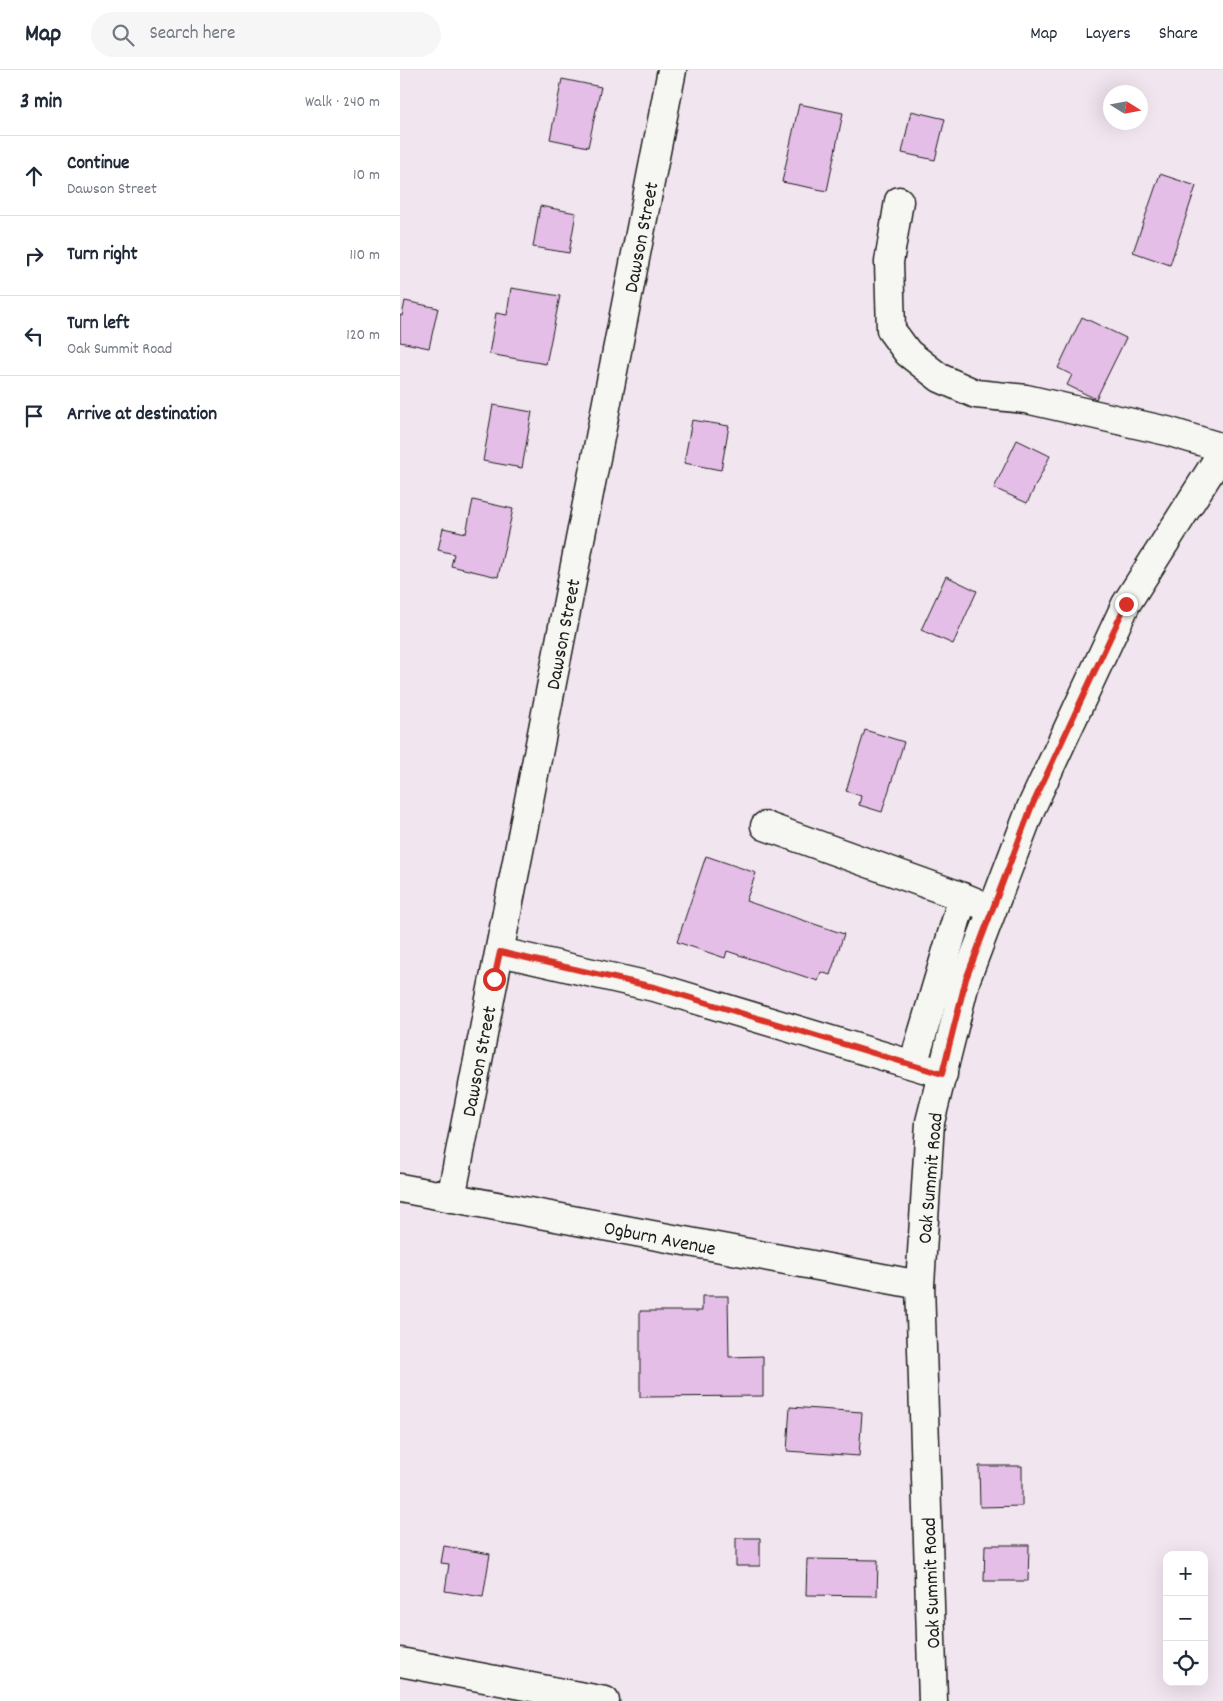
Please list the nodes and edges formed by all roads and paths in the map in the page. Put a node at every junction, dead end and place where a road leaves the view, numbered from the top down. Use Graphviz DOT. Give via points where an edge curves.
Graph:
graph roads {
  1 [pos="672,70"];
  2 [pos="899,201"];
  3 [pos="1223,449"];
  4 [pos="765,826"];
  5 [pos="963,897"];
  6 [pos="993,909"];
  7 [pos="500,952"];
  8 [pos="913,1065"];
  9 [pos="942,1074"];
  10 [pos="400,1188"];
  11 [pos="451,1198"];
  12 [pos="920,1285"];
  13 [pos="400,1662"];
  14 [pos="605,1701"];
  15 [pos="933,1701"];
  1 -- 7 [label="street, Dawson Street"];
  2 -- 3 [label="street" via="890,262 891,330 908,353 940,378 976,394 1026,399 1167,431"];
  3 -- 6 [label="street, Oak Summit Road" via="1126,604 1031,808"];
  4 -- 5 [label="street"];
  5 -- 6 [label="street"];
  5 -- 8 [label="street"];
  6 -- 9 [label="street, Oak Summit Road" via="966,979"];
  7 -- 8 [label="street" via="658,988"];
  7 -- 11 [label="street, Dawson Street"];
  8 -- 9 [label="street"];
  9 -- 12 [label="street, Oak Summit Road" via="930,1122"];
  10 -- 11 [label="street, Ogburn Avenue"];
  11 -- 12 [label="street, Ogburn Avenue"];
  12 -- 15 [label="street, Oak Summit Road"];
  13 -- 14 [label="street"];
}
